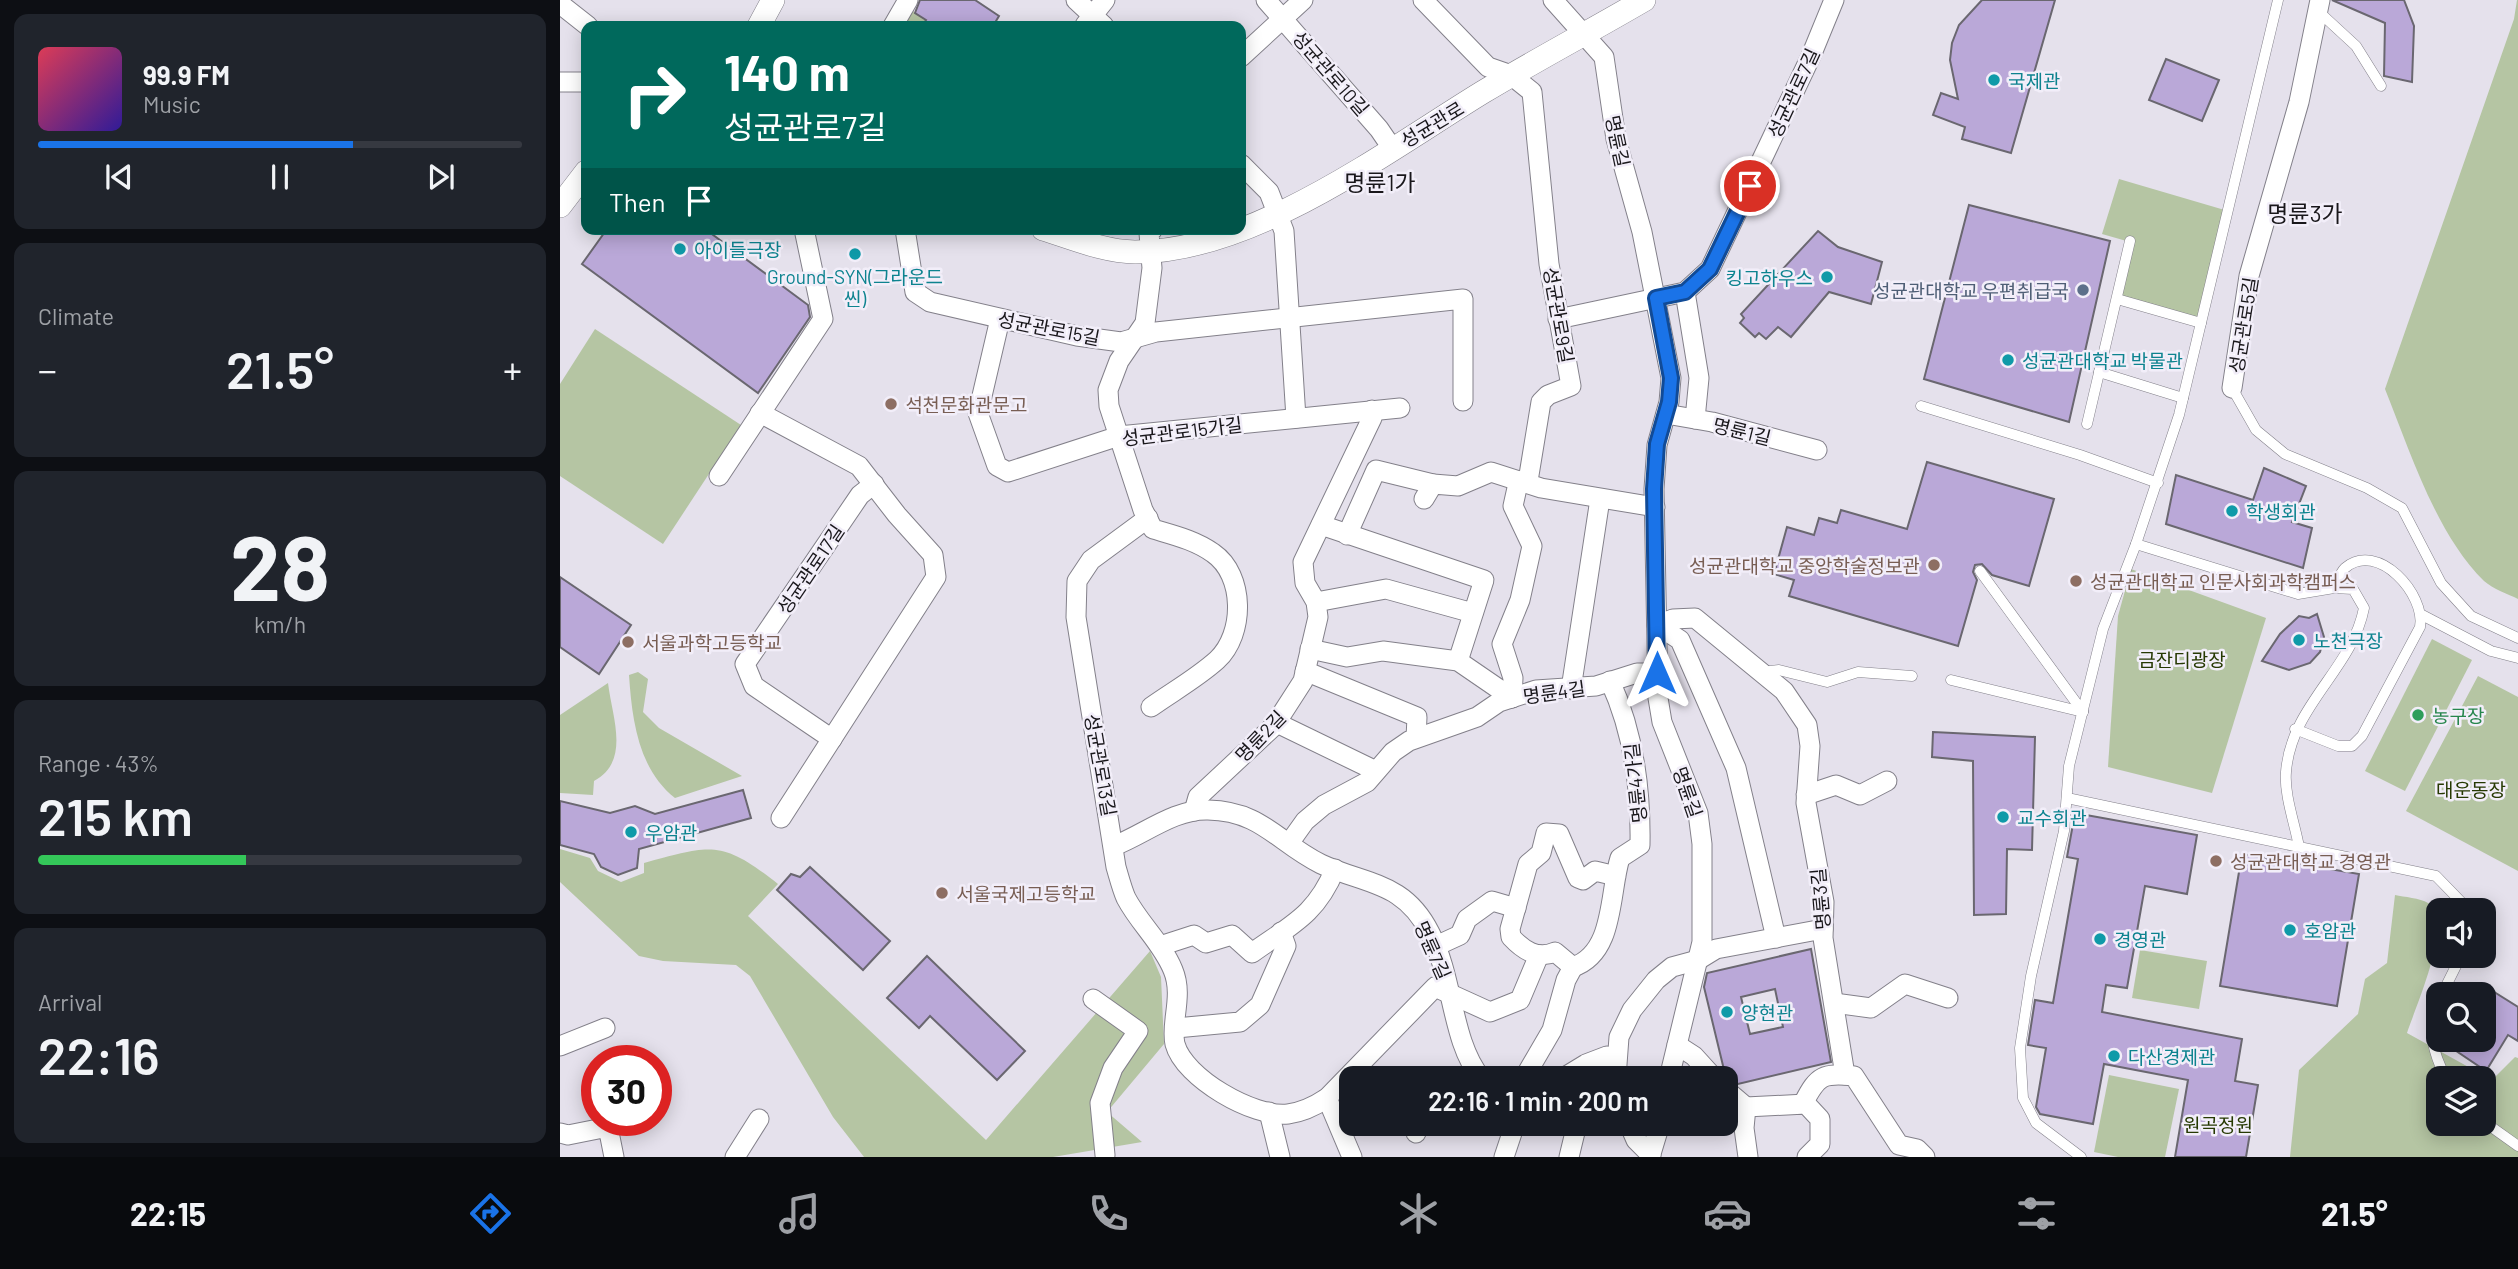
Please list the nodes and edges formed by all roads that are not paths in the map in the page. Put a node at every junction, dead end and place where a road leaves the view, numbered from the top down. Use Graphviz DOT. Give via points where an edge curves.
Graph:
graph roads {
  1 [pos="774,0"];
  2 [pos="908,0"];
  3 [pos="1076,0"];
  4 [pos="1266,0"];
  5 [pos="1303,0"];
  6 [pos="1423,0"];
  7 [pos="1553,0"];
  8 [pos="1644,0"];
  9 [pos="1834,0"];
  10 [pos="2278,0"];
  11 [pos="560,4"];
  12 [pos="2319,6"];
  13 [pos="1096,17"];
  14 [pos="1283,18"];
  15 [pos="582,21"];
  16 [pos="762,21"];
  17 [pos="896,21"];
  18 [pos="1585,35"];
  19 [pos="1246,52"];
  20 [pos="1511,75"];
  21 [pos="560,82"];
  22 [pos="581,82"];
  23 [pos="2381,86"];
  24 [pos="1392,148"];
  25 [pos="1246,169"];
  26 [pos="581,179"];
  27 [pos="560,206"];
  28 [pos="1278,213"];
  29 [pos="1246,227"];
  30 [pos="805,235"];
  31 [pos="906,235"];
  32 [pos="1078,235"];
  33 [pos="1227,235"];
  34 [pos="1151,240"];
  35 [pos="2130,242"];
  36 [pos="1685,292"];
  37 [pos="1656,298"];
  38 [pos="2117,299"];
  39 [pos="1000,318"];
  40 [pos="1290,318"];
  41 [pos="1558,319"];
  42 [pos="2201,323"];
  43 [pos="1133,340"];
  44 [pos="2099,372"];
  45 [pos="2232,388"];
  46 [pos="2183,398"];
  47 [pos="1463,401"];
  48 [pos="1921,406"];
  49 [pos="1400,408"];
  50 [pos="1373,410"];
  51 [pos="760,412"];
  52 [pos="1666,414"];
  53 [pos="1296,418"];
  54 [pos="1695,419"];
  55 [pos="2087,424"];
  56 [pos="1119,436"];
  57 [pos="1816,450"];
  58 [pos="719,476"];
  59 [pos="1523,482"];
  60 [pos="2158,483"];
  61 [pos="874,484"];
  62 [pos="1600,499"];
  63 [pos="1655,507"];
  64 [pos="1148,519"];
  65 [pos="1321,525"];
  66 [pos="1347,535"];
  67 [pos="2136,544"];
  68 [pos="1980,571"];
  69 [pos="2334,588"];
  70 [pos="1316,602"];
  71 [pos="1474,613"];
  72 [pos="2422,615"];
  73 [pos="1657,625"];
  74 [pos="2518,639"];
  75 [pos="1310,649"];
  76 [pos="2518,658"];
  77 [pos="1458,661"];
  78 [pos="1305,671"];
  79 [pos="1762,672"];
  80 [pos="1657,673"];
  81 [pos="1912,676"];
  82 [pos="1951,680"];
  83 [pos="1610,681"];
  84 [pos="1572,689"];
  85 [pos="1512,698"];
  86 [pos="1151,708"];
  87 [pos="2082,712"];
  88 [pos="1277,723"];
  89 [pos="2295,729"];
  90 [pos="1416,738"];
  91 [pos="832,739"];
  92 [pos="1376,771"];
  93 [pos="1887,781"];
  94 [pos="1807,794"];
  95 [pos="2067,798"];
  96 [pos="1194,811"];
  97 [pos="781,818"];
  98 [pos="1290,842"];
  99 [pos="1114,846"];
  100 [pos="2299,847"];
  101 [pos="1335,869"];
  102 [pos="1616,876"];
  103 [pos="2457,898"];
  104 [pos="1516,908"];
  105 [pos="1823,929"];
  106 [pos="1281,932"];
  107 [pos="1776,938"];
  108 [pos="1160,946"];
  109 [pos="1436,946"];
  110 [pos="1539,955"];
  111 [pos="1698,960"];
  112 [pos="1573,967"];
  113 [pos="1451,993"];
  114 [pos="1948,998"];
  115 [pos="1093,999"];
  116 [pos="1833,1003"];
  117 [pos="606,1028"];
  118 [pos="1176,1028"];
  119 [pos="1677,1045"];
  120 [pos="560,1046"];
  121 [pos="1612,1054"];
  122 [pos="1474,1066"];
  123 [pos="1531,1066"];
  124 [pos="1583,1066"];
  125 [pos="1602,1066"];
  126 [pos="1614,1066"];
  127 [pos="1672,1066"];
  128 [pos="1703,1066"];
  129 [pos="1845,1075"];
  130 [pos="1327,1098"];
  131 [pos="1738,1100"];
  132 [pos="1804,1102"];
  133 [pos="1746,1107"];
  134 [pos="1269,1112"];
  135 [pos="759,1119"];
  136 [pos="2496,1130"];
  137 [pos="560,1133"];
  138 [pos="1512,1136"];
  139 [pos="1574,1136"];
  140 [pos="1634,1136"];
  141 [pos="1657,1136"];
  142 [pos="2518,1146"];
  143 [pos="1105,1155"];
  144 [pos="1651,1156"];
  145 [pos="614,1157"];
  146 [pos="735,1157"];
  147 [pos="1280,1157"];
  148 [pos="1352,1157"];
  149 [pos="1504,1157"];
  150 [pos="1569,1157"];
  151 [pos="1748,1157"];
  152 [pos="1807,1157"];
  153 [pos="1925,1157"];
  154 [pos="2081,1157"];
  1 -- 16 [label="street"];
  2 -- 17 [label="street"];
  3 -- 13 [label="street"];
  4 -- 14 [label="street, 성균관로10길"];
  5 -- 14 [label="street"];
  6 -- 20 [label="street" via="1488,67"];
  7 -- 18 [label="street, 명륜길"];
  8 -- 18 [label="street, 성균관로"];
  9 -- 36 [label="street, 성균관로7길" via="1710,269"];
  10 -- 42 [label="lane"];
  11 -- 15 [label="street"];
  12 -- 23 [label="lane" via="2356,46"];
  12 -- 45 [label="street, 성균관로5길" via="2299,102 2249,276"];
  14 -- 19 [label="street"];
  14 -- 24 [label="street, 성균관로10길"];
  18 -- 20 [label="street, 성균관로"];
  18 -- 37 [label="street, 명륜길" via="1604,57 1616,139"];
  20 -- 24 [label="street, 성균관로"];
  20 -- 41 [label="street, 성균관로9길" via="1532,92"];
  21 -- 22 [label="street"];
  24 -- 28 [label="street, 성균관로"];
  25 -- 28 [label="street" via="1269,192"];
  26 -- 27 [label="street"];
  28 -- 29 [label="street, 성균관로"];
  28 -- 40 [label="street"];
  30 -- 51 [label="street" via="823,319"];
  31 -- 39 [label="street, 성균관로15길" via="915,292 930,302"];
  32 -- 34 [label="street, 성균관로" via="1119,251"];
  33 -- 34 [label="street, 성균관로"];
  34 -- 43 [label="street" via="1145,323"];
  35 -- 38 [label="lane"];
  36 -- 37 [label="street"];
  36 -- 54 [label="street" via="1699,378"];
  37 -- 41 [label="street"];
  37 -- 52 [label="street, 명륜길" via="1671,378"];
  38 -- 42 [label="lane"];
  38 -- 44 [label="lane"];
  39 -- 43 [label="street, 성균관로15길" via="1077,336"];
  39 -- 56 [label="street, 성균관로15가길" via="978,414 997,466 1008,472"];
  40 -- 43 [label="street, 성균관로15길" via="1156,332"];
  40 -- 47 [label="street, 성균관로15길" via="1463,299"];
  40 -- 53 [label="street"];
  41 -- 59 [label="street, 성균관로9길" via="1571,386 1541,402 1529,475"];
  42 -- 46 [label="lane"];
  43 -- 56 [label="street" via="1108,390"];
  44 -- 46 [label="lane"];
  44 -- 55 [label="lane"];
  45 -- 74 [label="lane, 성균관로5길" via="2256,430 2285,454 2402,508 2441,583 2472,616"];
  46 -- 60 [label="lane"];
  48 -- 60 [label="lane"];
  49 -- 50 [label="street, 성균관로15가길"];
  50 -- 53 [label="street, 성균관로15가길"];
  50 -- 65 [label="street, 명륜2길"];
  51 -- 58 [label="street"];
  51 -- 61 [label="street" via="859,466"];
  52 -- 54 [label="street, 명륜1길"];
  52 -- 63 [label="street, 명륜길" via="1657,444"];
  53 -- 56 [label="street, 성균관로15가길"];
  54 -- 57 [label="street, 명륜1길"];
  56 -- 64 [label="street"];
  59 -- 62 [label="street"];
  59 -- 66 [label="street" via="1491,472 1458,486 1429,491 1376,470"];
  59 -- 85 [label="street, 성균관로9길" via="1513,506 1532,546 1520,600 1502,644 1513,678"];
  60 -- 67 [label="lane"];
  61 -- 91 [label="street" via="933,555 936,577"];
  61 -- 91 [label="street, 성균관로17길" via="860,495 745,664 754,686"];
  62 -- 63 [label="street"];
  62 -- 84 [label="street"];
  63 -- 73 [label="street, 명륜길"];
  64 -- 86 [label="street" via="1153,528 1215,554 1233,578 1238,603 1235,629 1219,658"];
  64 -- 99 [label="street, 성균관로13길" via="1091,560 1077,581 1076,617"];
  65 -- 66 [label="street"];
  65 -- 70 [label="street, 명륜2길" via="1303,562 1305,583"];
  66 -- 71 [label="street" via="1484,580"];
  67 -- 69 [label="lane" via="2298,594"];
  67 -- 87 [label="lane" via="2102,629"];
  68 -- 87 [label="lane"];
  69 -- 72 [label="lane" via="2343,569 2370,560 2405,583"];
  69 -- 89 [label="lane" via="2353,589 2364,608 2360,630"];
  70 -- 71 [label="street" via="1386,589"];
  70 -- 75 [label="street, 명륜2길" via="1318,617"];
  71 -- 77 [label="street"];
  72 -- 76 [label="lane" via="2483,647"];
  72 -- 89 [label="lane" via="2420,627 2362,736 2352,746 2338,746"];
  73 -- 79 [label="street, 명륜3길" via="1696,618"];
  73 -- 80 [label="street, 명륜길"];
  73 -- 107 [label="street" via="1680,640 1736,768"];
  75 -- 77 [label="street" via="1347,657 1383,651"];
  75 -- 78 [label="street, 명륜2길"];
  77 -- 85 [label="street"];
  78 -- 88 [label="street, 명륜2길"];
  78 -- 90 [label="street" via="1417,717"];
  79 -- 81 [label="lane" via="1779,670 1826,682 1858,672"];
  79 -- 94 [label="street, 명륜3길" via="1784,691 1807,725"];
  80 -- 83 [label="street, 명륜4길"];
  80 -- 111 [label="street, 명륜길" via="1661,722 1698,813 1702,844"];
  82 -- 87 [label="lane"];
  83 -- 84 [label="street, 명륜4길"];
  83 -- 102 [label="street, 명륜4가길" via="1634,748 1641,809 1640,845 1620,858"];
  84 -- 85 [label="street, 명륜4길" via="1536,690"];
  85 -- 90 [label="street, 명륜4길" via="1477,717"];
  87 -- 95 [label="lane" via="2069,766"];
  88 -- 92 [label="street"];
  88 -- 96 [label="street, 명륜2길" via="1198,797"];
  89 -- 100 [label="lane" via="2285,774"];
  90 -- 92 [label="street, 명륜4길" via="1393,752"];
  91 -- 97 [label="street"];
  92 -- 98 [label="street, 명륜4길" via="1367,782 1324,805"];
  93 -- 94 [label="street" via="1860,794 1836,785"];
  94 -- 105 [label="street, 명륜3길" via="1824,902"];
  95 -- 100 [label="lane"];
  95 -- 154 [label="lane" via="2020,1048 2023,1098 2036,1123"];
  96 -- 98 [label="street, 명륜7길" via="1246,815"];
  96 -- 99 [label="street, 명륜7길"];
  98 -- 101 [label="street, 명륜7길"];
  99 -- 108 [label="street, 성균관로13길" via="1126,898"];
  100 -- 103 [label="lane" via="2436,876"];
  101 -- 106 [label="street" via="1314,909"];
  101 -- 109 [label="street, 명륜7길" via="1388,888 1413,908"];
  102 -- 104 [label="street" via="1595,871 1583,880 1577,878 1559,834 1546,833 1541,853 1528,864"];
  102 -- 112 [label="street, 명륜4가길" via="1599,948 1586,962"];
  104 -- 109 [label="street" via="1492,901 1467,919 1460,935"];
  104 -- 110 [label="street" via="1511,937"];
  105 -- 107 [label="street"];
  105 -- 116 [label="street, 명륜3길"];
  106 -- 108 [label="street" via="1252,953 1232,935 1206,943 1194,935"];
  106 -- 118 [label="street" via="1286,946 1260,1005 1240,1022"];
  107 -- 111 [label="street" via="1716,949"];
  108 -- 118 [label="street, 성균관로13길" via="1178,981"];
  109 -- 113 [label="street, 명륜7길"];
  110 -- 112 [label="street" via="1555,952"];
  110 -- 113 [label="street" via="1520,1000 1514,1004 1490,1012"];
  111 -- 119 [label="street, 명륜길"];
  111 -- 121 [label="street" via="1672,968 1656,981 1632,1010"];
  112 -- 123 [label="street" via="1552,1030"];
  113 -- 122 [label="street, 명륜7길" via="1460,1038"];
  113 -- 130 [label="street" via="1434,987"];
  114 -- 116 [label="street" via="1905,984 1871,1008"];
  115 -- 143 [label="street" via="1138,1031 1112,1068 1100,1103"];
  116 -- 129 [label="street, 명륜3길"];
  117 -- 120 [label="street"];
  118 -- 134 [label="street, 성균관로13길" via="1175,1044 1192,1071 1220,1093"];
  119 -- 127 [label="street, 명륜길"];
  119 -- 128 [label="street"];
  121 -- 124 [label="street"];
  121 -- 125 [label="street"];
  121 -- 126 [label="street"];
  129 -- 132 [label="street" via="1829,1074 1815,1081"];
  129 -- 153 [label="street" via="1854,1076 1899,1145 1917,1149"];
  130 -- 134 [label="street, 성균관로13길" via="1313,1108 1286,1114"];
  130 -- 148 [label="street"];
  131 -- 133 [label="street"];
  132 -- 133 [label="street"];
  132 -- 152 [label="street" via="1820,1119 1820,1144"];
  133 -- 151 [label="street"];
  134 -- 147 [label="street"];
  135 -- 146 [label="street"];
  136 -- 142 [label="lane"];
  137 -- 145 [label="street" via="603,1128"];
  138 -- 149 [label="street"];
  139 -- 150 [label="street"];
  140 -- 144 [label="street"];
  141 -- 144 [label="street"];
}
